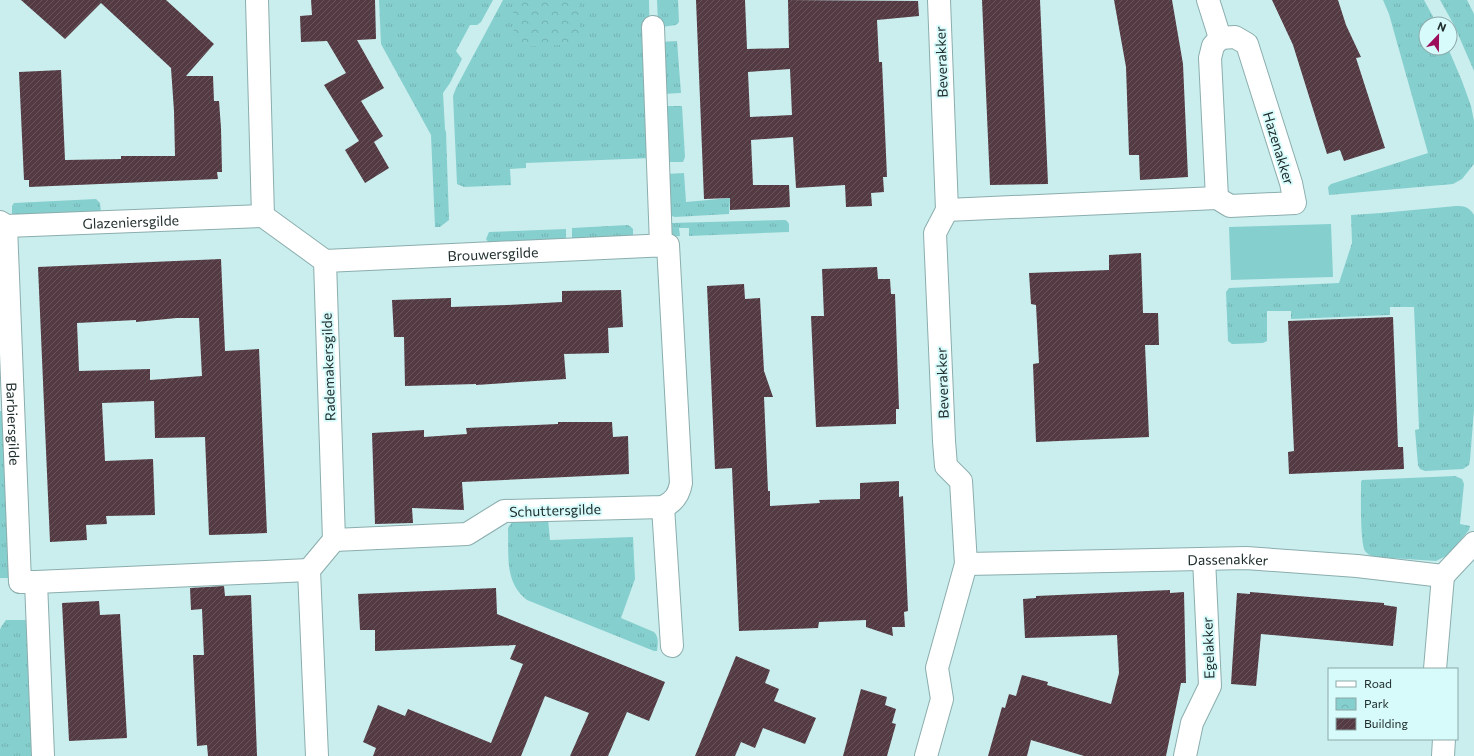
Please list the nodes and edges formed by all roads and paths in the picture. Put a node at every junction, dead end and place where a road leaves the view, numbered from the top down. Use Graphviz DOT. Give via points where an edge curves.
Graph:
graph roads {
  1 [pos="258,0"];
  2 [pos="939,0"];
  3 [pos="1208,0"];
  4 [pos="653,27"];
  5 [pos="1220,38"];
  6 [pos="1216,198"];
  7 [pos="947,210"];
  8 [pos="263,216"];
  9 [pos="3,224"];
  10 [pos="665,245"];
  11 [pos="325,261"];
  12 [pos="663,507"];
  13 [pos="334,540"];
  14 [pos="1474,543"];
  15 [pos="1204,559"];
  16 [pos="966,564"];
  17 [pos="309,570"];
  18 [pos="1443,576"];
  19 [pos="36,582"];
  20 [pos="672,646"];
  21 [pos="1435,668"];
  22 [pos="1444,740"];
  23 [pos="43,756"];
  24 [pos="317,756"];
  25 [pos="926,756"];
  26 [pos="1185,756"];
  27 [pos="1443,756"];
  1 -- 8 [label="street"];
  2 -- 7 [label="street, Beverakker"];
  3 -- 5 [label="street"];
  4 -- 10 [label="street"];
  5 -- 6 [label="street" via="1213,46 1210,58"];
  5 -- 6 [label="street, Hazenakker" via="1234,37 1247,44 1295,203 1230,206"];
  6 -- 7 [label="street, Hazenakker"];
  7 -- 16 [label="street, Beverakker" via="935,233 946,466 961,481"];
  8 -- 9 [label="street, Glazeniersgilde"];
  8 -- 11 [label="street"];
  9 -- 19 [label="street, Barbiersgilde" via="20,582"];
  10 -- 11 [label="street, Brouwersgilde"];
  10 -- 12 [label="street" via="681,483 675,499"];
  11 -- 13 [label="street, Rademakersgilde"];
  12 -- 13 [label="street, Schuttersgilde" via="504,511 468,534"];
  12 -- 20 [label="street"];
  13 -- 17 [label="street"];
  14 -- 18 [label="street"];
  15 -- 16 [label="street, Dassenakker"];
  15 -- 18 [label="street, Dassenakker" via="1253,559 1357,566"];
  15 -- 26 [label="street, Egelakker" via="1210,686 1192,723"];
  16 -- 25 [label="street, Beverakker" via="937,668 942,699"];
  17 -- 19 [label="street, Barbiersgilde"];
  17 -- 24 [label="street"];
  18 -- 21 [label="street"];
  19 -- 23 [label="street"];
  22 -- 27 [label="street"];
}
